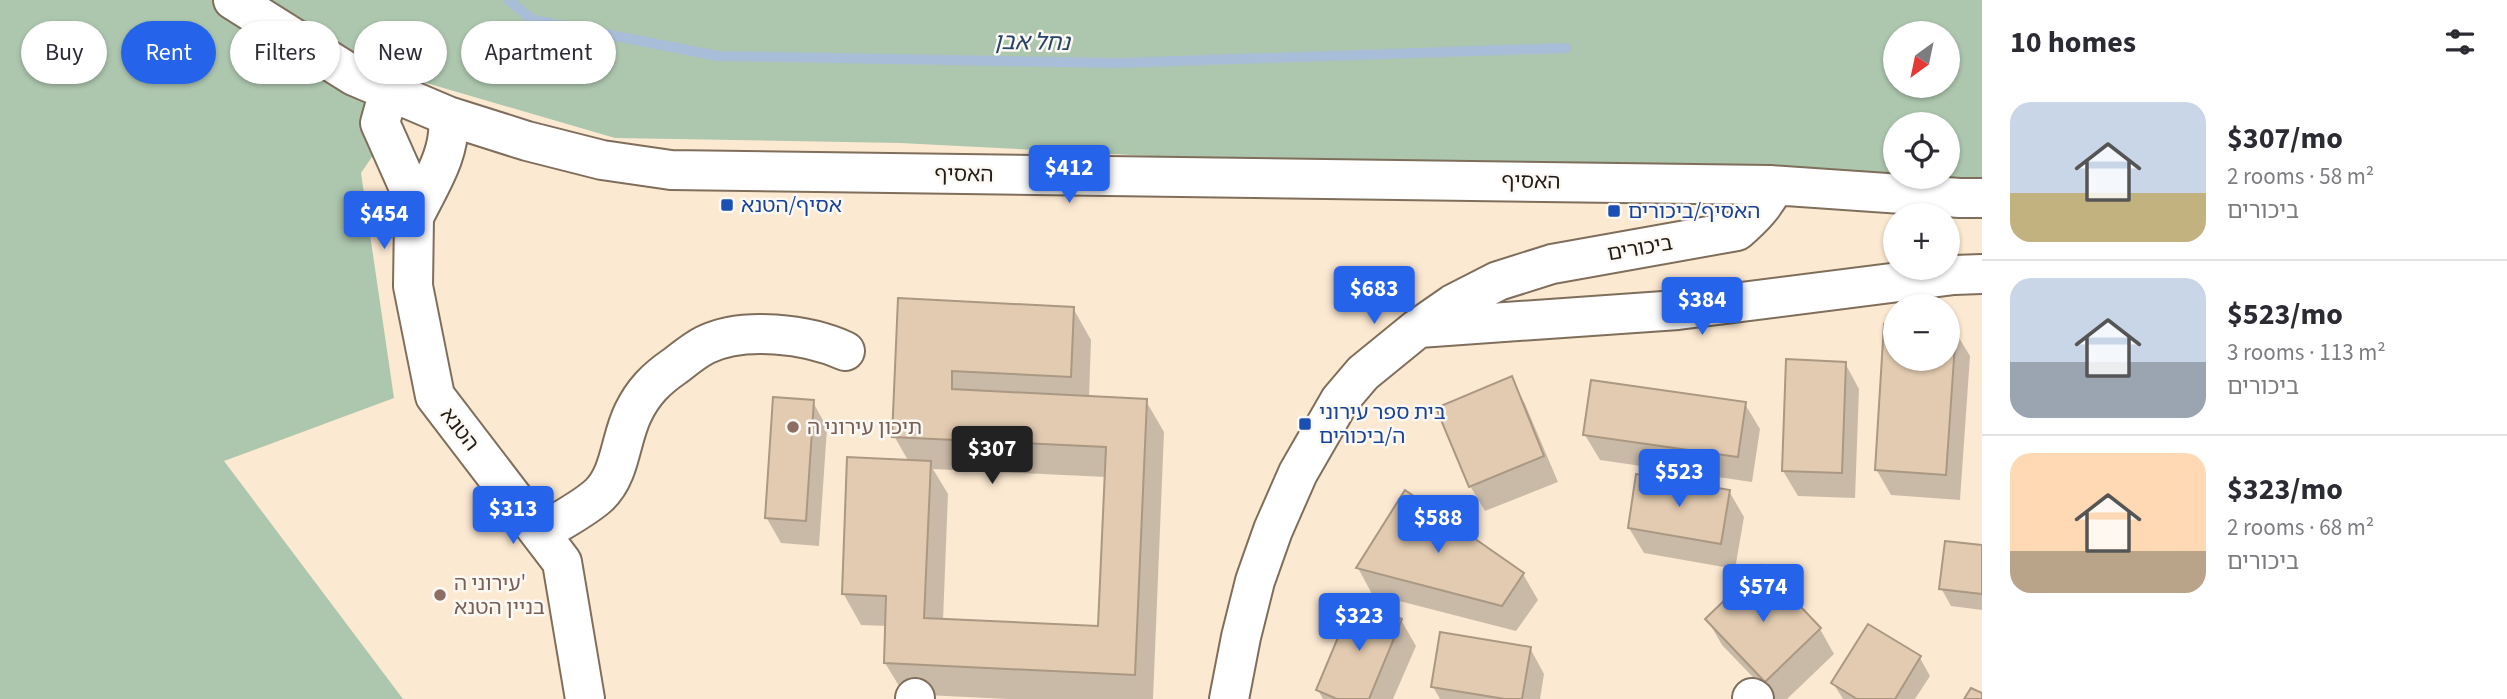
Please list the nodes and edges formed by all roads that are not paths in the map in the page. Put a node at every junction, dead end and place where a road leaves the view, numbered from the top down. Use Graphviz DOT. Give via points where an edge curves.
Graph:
graph roads {
  1 [pos="233,0"];
  2 [pos="387,108"];
  3 [pos="463,121"];
  4 [pos="440,163"];
  5 [pos="400,169"];
  6 [pos="1774,186"];
  7 [pos="1982,198"];
  8 [pos="414,217"];
  9 [pos="1982,274"];
  10 [pos="1417,329"];
  11 [pos="845,351"];
  12 [pos="541,533"];
  13 [pos="584,699"];
  14 [pos="1229,699"];
  1 -- 2 [label="street, האסיף" via="354,76"];
  2 -- 3 [label="street, האסיף"];
  2 -- 5 [label="street, הטנא"];
  3 -- 4 [label="street, הטנא" via="460,140"];
  3 -- 6 [label="street, האסיף" via="602,160 671,170"];
  4 -- 5 [label="street" via="412,174"];
  4 -- 8 [label="street, הטנא"];
  5 -- 8 [label="street, הטנא"];
  6 -- 7 [label="street"];
  6 -- 10 [label="street, ביכורים" via="1756,214 1737,231 1552,264 1508,278 1453,304"];
  8 -- 12 [label="street, הטנא" via="413,286 435,397"];
  9 -- 10 [label="street" via="1678,310"];
  10 -- 14 [label="street, ביכורים" via="1363,373 1340,400 1298,472 1255,581"];
  11 -- 12 [label="street" via="807,338 779,335 734,336 706,344 640,397 614,471 599,495"];
  12 -- 13 [label="street, הטנא" via="562,562"];
}
